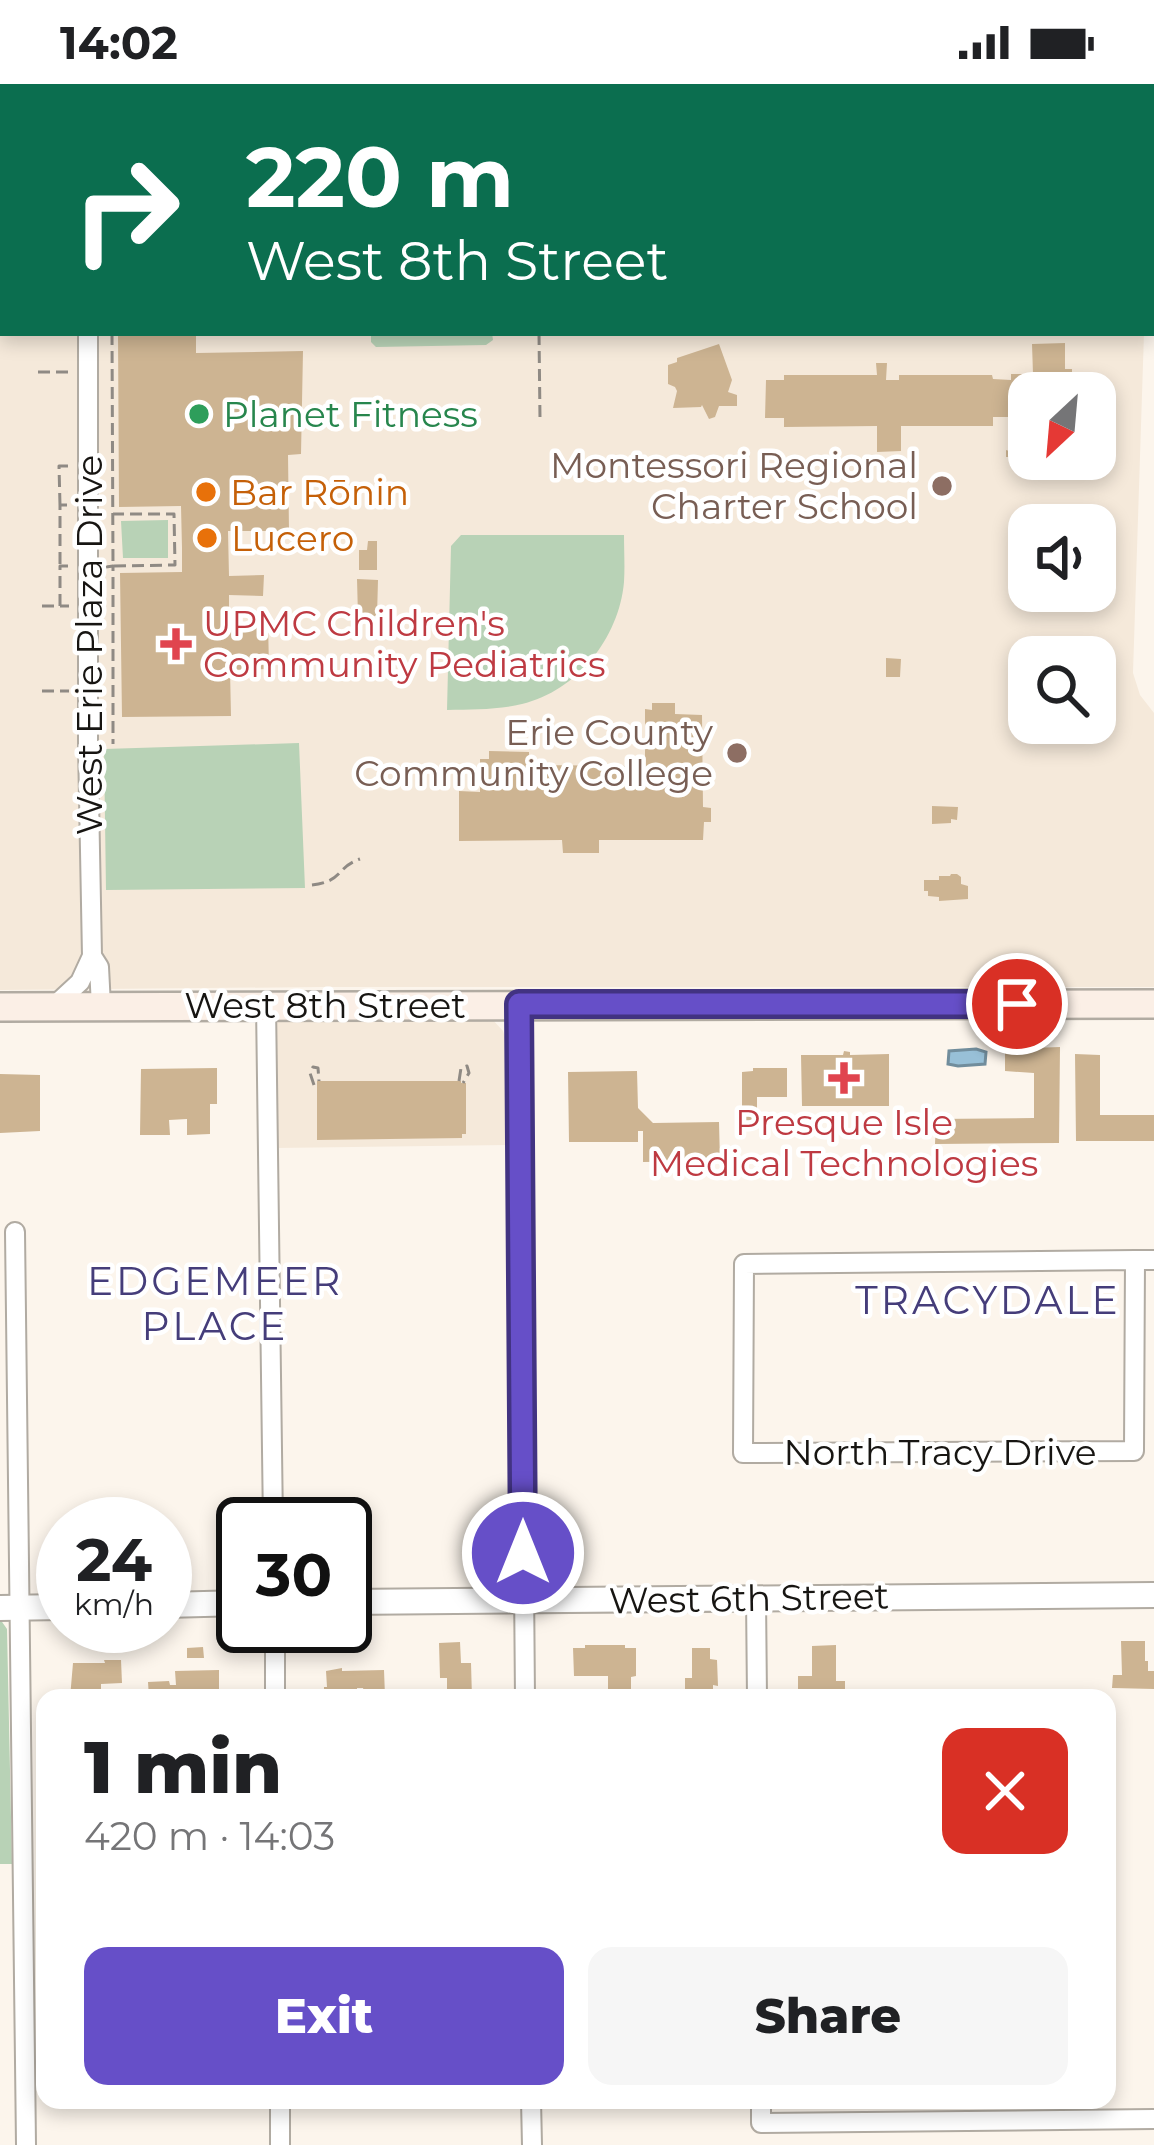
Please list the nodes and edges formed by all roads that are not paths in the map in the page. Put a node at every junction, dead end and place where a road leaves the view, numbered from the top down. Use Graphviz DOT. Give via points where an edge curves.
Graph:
graph roads {
  1 [pos="88,336"];
  2 [pos="92,956"];
  3 [pos="519,1004"];
  4 [pos="1154,1004"];
  5 [pos="266,1005"];
  6 [pos="54,1006"];
  7 [pos="100,1006"];
  8 [pos="0,1007"];
  9 [pos="15,1232"];
  10 [pos="1145,1260"];
  11 [pos="273,1497"];
  12 [pos="1154,1595"];
  13 [pos="756,1598"];
  14 [pos="523,1599"];
  15 [pos="372,1602"];
  16 [pos="10,1608"];
  17 [pos="275,1653"];
  18 [pos="275,1689"];
  19 [pos="524,1689"];
  20 [pos="757,1689"];
  21 [pos="280,2109"];
  22 [pos="531,2109"];
  23 [pos="761,2109"];
  24 [pos="984,2109"];
  25 [pos="1154,2120"];
  26 [pos="984,2122"];
  27 [pos="26,2145"];
  28 [pos="280,2145"];
  29 [pos="532,2145"];
  1 -- 2 [label="street, West Erie Plaza Drive"];
  2 -- 6 [label="street" via="80,982"];
  2 -- 7 [label="street, West Erie Plaza Drive"];
  3 -- 4 [label="main road, West 8th Street"];
  3 -- 5 [label="main road, West 8th Street"];
  3 -- 14 [label="street"];
  5 -- 7 [label="main road, West 8th Street"];
  5 -- 11 [label="street"];
  6 -- 7 [label="main road, West 8th Street"];
  6 -- 8 [label="main road, West 8th Street"];
  9 -- 16 [label="street"];
  10 -- 10 [label="street, North Tracy Drive" via="744,1264 743,1453 1134,1451"];
  12 -- 13 [label="street, West 6th Street"];
  13 -- 14 [label="street, West 6th Street"];
  13 -- 20 [label="street"];
  14 -- 15 [label="street, West 6th Street"];
  14 -- 19 [label="street"];
  16 -- 27 [label="street"];
  17 -- 18 [label="street"];
  21 -- 28 [label="street"];
  22 -- 29 [label="street"];
  23 -- 26 [label="street" via="761,2123"];
  24 -- 26 [label="street"];
  25 -- 26 [label="street"];
}
